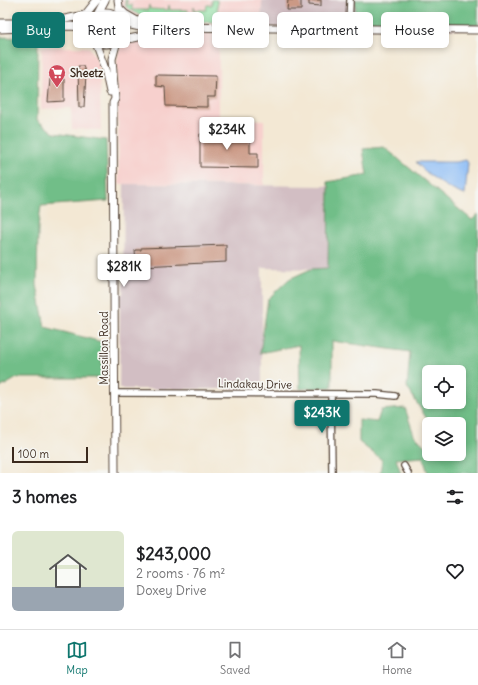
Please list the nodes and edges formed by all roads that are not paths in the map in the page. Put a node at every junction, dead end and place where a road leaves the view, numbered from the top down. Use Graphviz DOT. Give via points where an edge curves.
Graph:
graph roads {
  1 [pos="97,0"];
  2 [pos="105,0"];
  3 [pos="118,0"];
  4 [pos="350,0"];
  5 [pos="120,9"];
  6 [pos="87,12"];
  7 [pos="98,12"];
  8 [pos="120,12"];
  9 [pos="350,12"];
  10 [pos="73,17"];
  11 [pos="138,22"];
  12 [pos="0,23"];
  13 [pos="73,26"];
  14 [pos="204,27"];
  15 [pos="277,28"];
  16 [pos="373,28"];
  17 [pos="0,30"];
  18 [pos="478,30"];
  19 [pos="97,48"];
  20 [pos="115,48"];
  21 [pos="113,103"];
  22 [pos="115,393"];
  23 [pos="331,394"];
  24 [pos="395,396"];
  25 [pos="404,466"];
  26 [pos="115,473"];
  27 [pos="332,473"];
  28 [pos="408,473"];
  1 -- 6 [label="main road"];
  2 -- 7 [label="main road"];
  3 -- 5 [label="main road"];
  4 -- 9 [label="street"];
  5 -- 8 [label="main road"];
  5 -- 11 [label="main road"];
  10 -- 12 [label="main road" via="45,23"];
  13 -- 17 [label="main road"];
  14 -- 15 [label="main road"];
  16 -- 18 [label="main road"];
  19 -- 21 [label="main road, Massillon Road" via="105,69 110,100"];
  20 -- 21 [label="main road, Massillon Road" via="112,59 115,99"];
  21 -- 22 [label="main road, Massillon Road"];
  22 -- 23 [label="street, Lindakay Drive"];
  22 -- 26 [label="main road, Massillon Road"];
  23 -- 24 [label="street, Lindakay Drive"];
  23 -- 27 [label="street"];
  25 -- 28 [label="street"];
}
